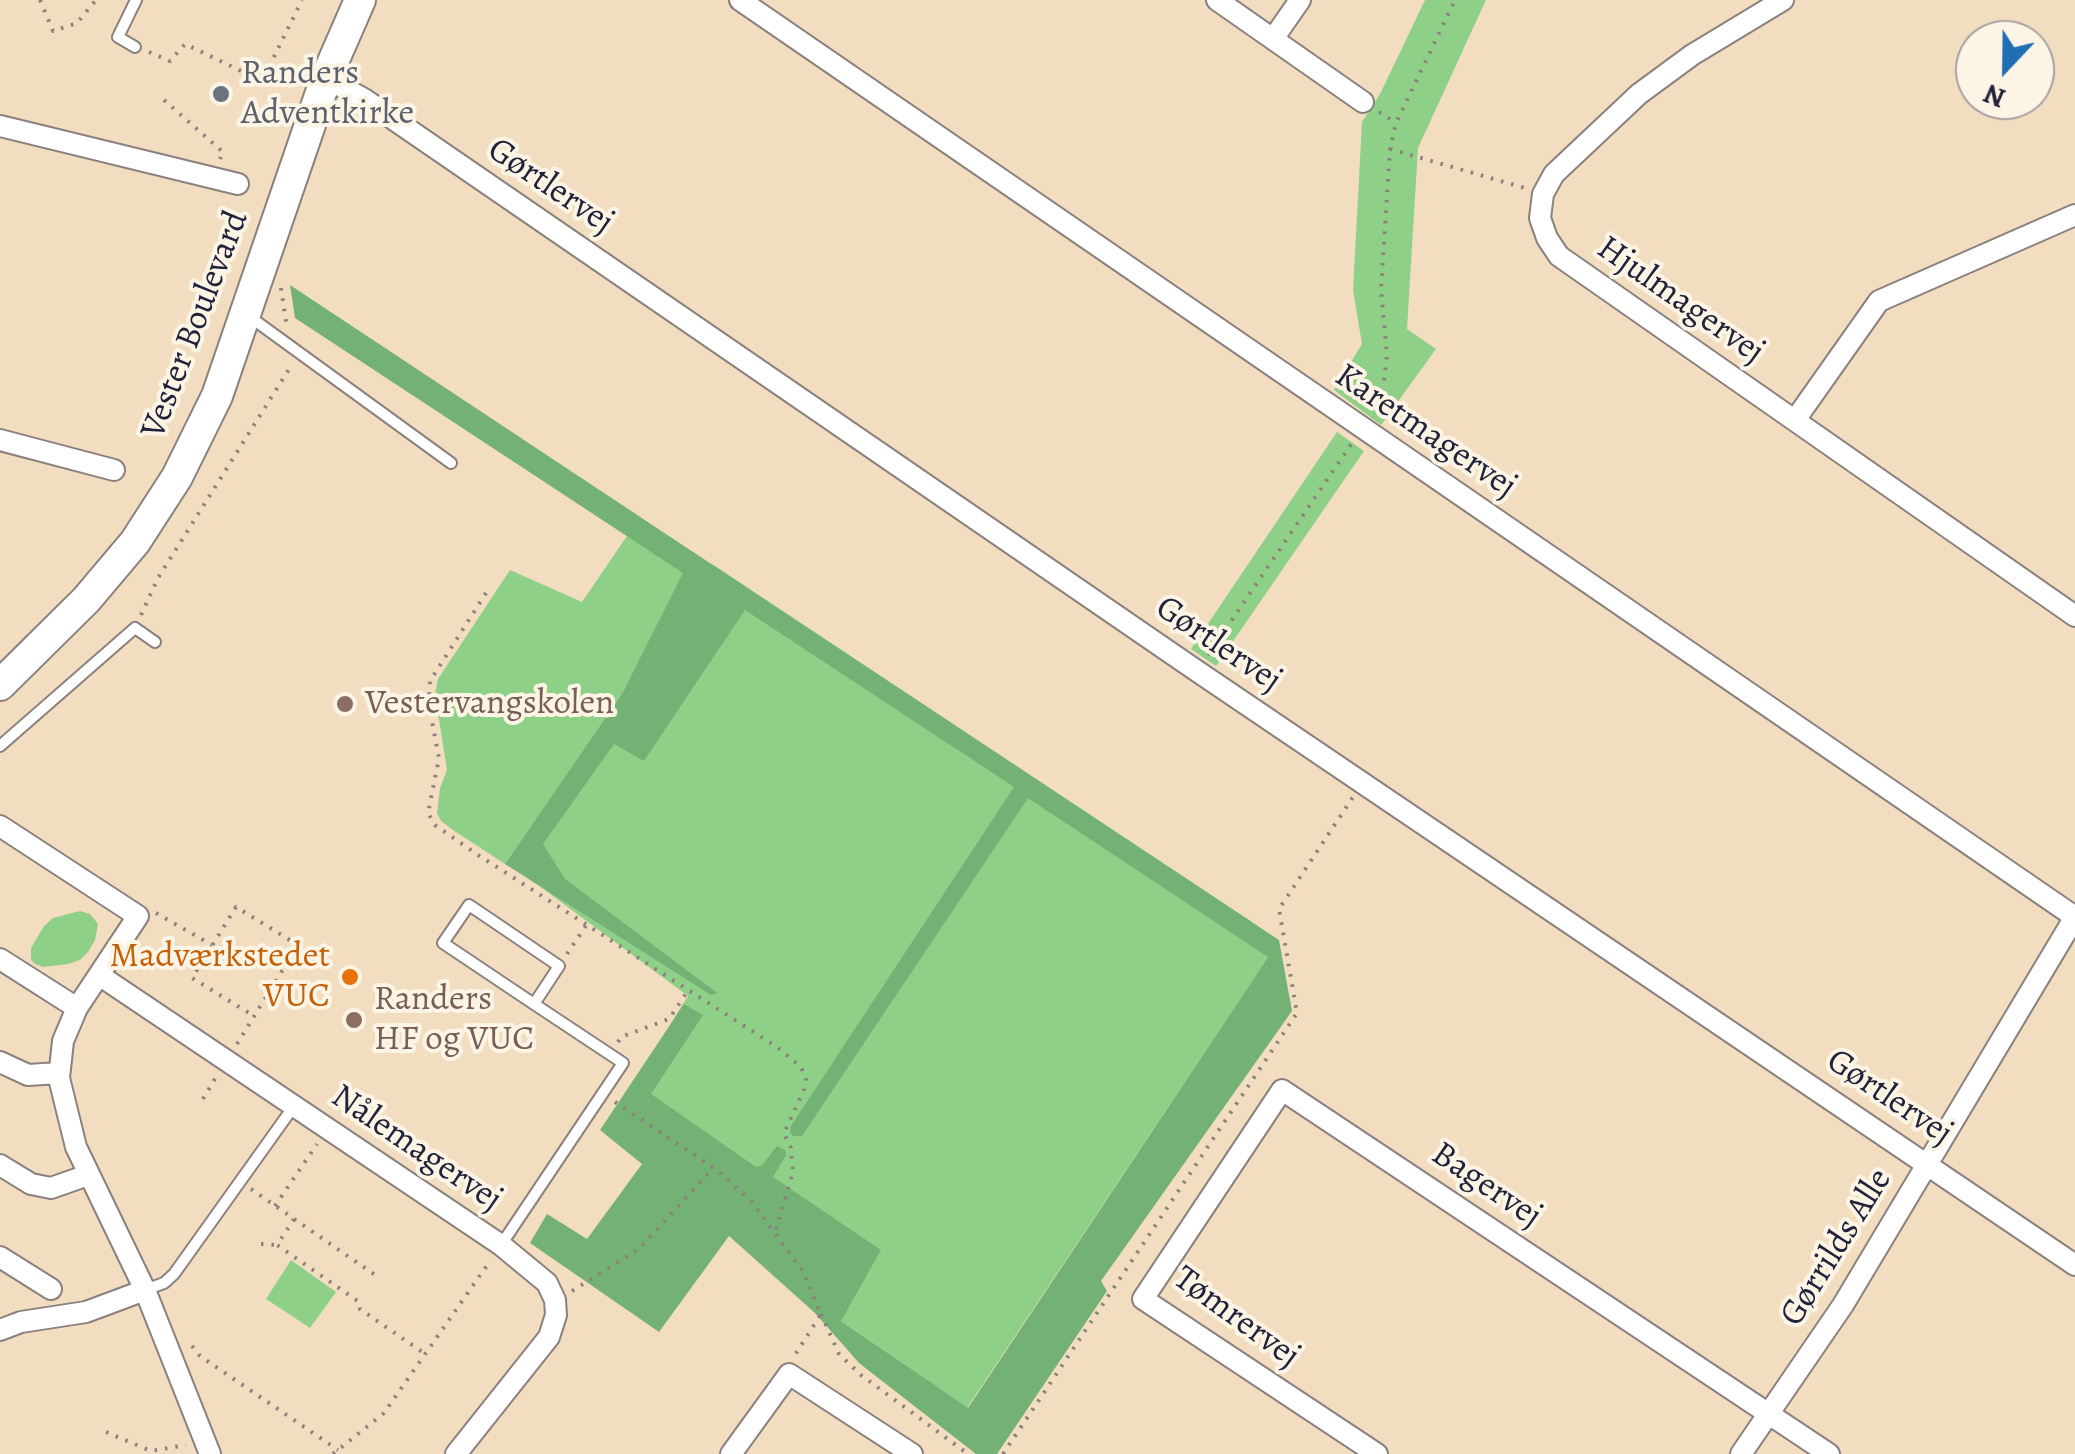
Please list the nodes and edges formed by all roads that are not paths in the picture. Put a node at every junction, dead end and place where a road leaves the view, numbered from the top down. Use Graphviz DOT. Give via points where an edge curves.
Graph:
graph roads {
  1 [pos="136,0"];
  2 [pos="360,0"];
  3 [pos="740,0"];
  4 [pos="1217,0"];
  5 [pos="1300,0"];
  6 [pos="1783,0"];
  7 [pos="1754,7"];
  8 [pos="1273,38"];
  9 [pos="135,47"];
  10 [pos="326,78"];
  11 [pos="1364,102"];
  12 [pos="0,126"];
  13 [pos="238,184"];
  14 [pos="2075,215"];
  15 [pos="245,313"];
  16 [pos="1794,420"];
  17 [pos="0,440"];
  18 [pos="451,464"];
  19 [pos="114,470"];
  20 [pos="2075,616"];
  21 [pos="156,642"];
  22 [pos="0,685"];
  23 [pos="0,746"];
  24 [pos="0,826"];
  25 [pos="2075,917"];
  26 [pos="0,959"];
  27 [pos="99,975"];
  28 [pos="534,1004"];
  29 [pos="77,1008"];
  30 [pos="0,1062"];
  31 [pos="59,1073"];
  32 [pos="294,1106"];
  33 [pos="1928,1163"];
  34 [pos="0,1166"];
  35 [pos="88,1175"];
  36 [pos="1206,1205"];
  37 [pos="501,1245"];
  38 [pos="0,1257"];
  39 [pos="2075,1265"];
  40 [pos="51,1289"];
  41 [pos="144,1290"];
  42 [pos="0,1330"];
  43 [pos="1769,1414"];
  44 [pos="208,1448"];
  45 [pos="456,1454"];
  46 [pos="731,1454"];
  47 [pos="912,1454"];
  48 [pos="1377,1454"];
  49 [pos="1742,1454"];
  50 [pos="1829,1454"];
  1 -- 9 [label="lane" via="118,37"];
  2 -- 10 [label="main road, Vester Boulevard"];
  3 -- 25 [label="street, Karetmagervej"];
  4 -- 8 [label="street"];
  5 -- 8 [label="street"];
  6 -- 7 [label="street"];
  7 -- 16 [label="street, Hjulmagervej" via="1639,94 1554,174 1540,218 1559,256"];
  8 -- 11 [label="street"];
  10 -- 15 [label="main road, Vester Boulevard"];
  10 -- 33 [label="street, Gørtlervej"];
  12 -- 13 [label="street"];
  14 -- 16 [label="street" via="1879,301"];
  15 -- 18 [label="lane"];
  15 -- 22 [label="main road, Vester Boulevard" via="217,396 177,478 135,542"];
  16 -- 20 [label="street, Hjulmagervej"];
  17 -- 19 [label="street"];
  21 -- 23 [label="lane" via="135,628"];
  24 -- 27 [label="street" via="138,916"];
  25 -- 33 [label="street, Gørrilds Alle"];
  26 -- 29 [label="street"];
  27 -- 29 [label="street"];
  27 -- 32 [label="street, Nålemagervej"];
  28 -- 28 [label="lane, Nålemagervej" via="443,943 468,906 559,966"];
  28 -- 37 [label="lane, Nålemagervej" via="623,1063"];
  29 -- 31 [label="street"];
  30 -- 31 [label="street" via="28,1075"];
  31 -- 35 [label="street"];
  32 -- 37 [label="street, Nålemagervej"];
  32 -- 41 [label="lane, Nålemagervej" via="174,1274"];
  33 -- 39 [label="street, Gørtlervej"];
  33 -- 43 [label="street, Gørrilds Alle"];
  34 -- 35 [label="street" via="52,1188"];
  35 -- 41 [label="street"];
  36 -- 43 [label="street, Bagervej" via="1282,1090"];
  36 -- 48 [label="street, Tømrervej" via="1143,1299"];
  37 -- 45 [label="street, Nålemagervej" via="547,1283 556,1315 549,1337"];
  38 -- 40 [label="street"];
  41 -- 42 [label="street, Nålemagervej" via="86,1312"];
  41 -- 44 [label="street"];
  43 -- 49 [label="street, Gørrilds Alle"];
  43 -- 50 [label="street"];
  46 -- 47 [label="street" via="789,1374"];
}
